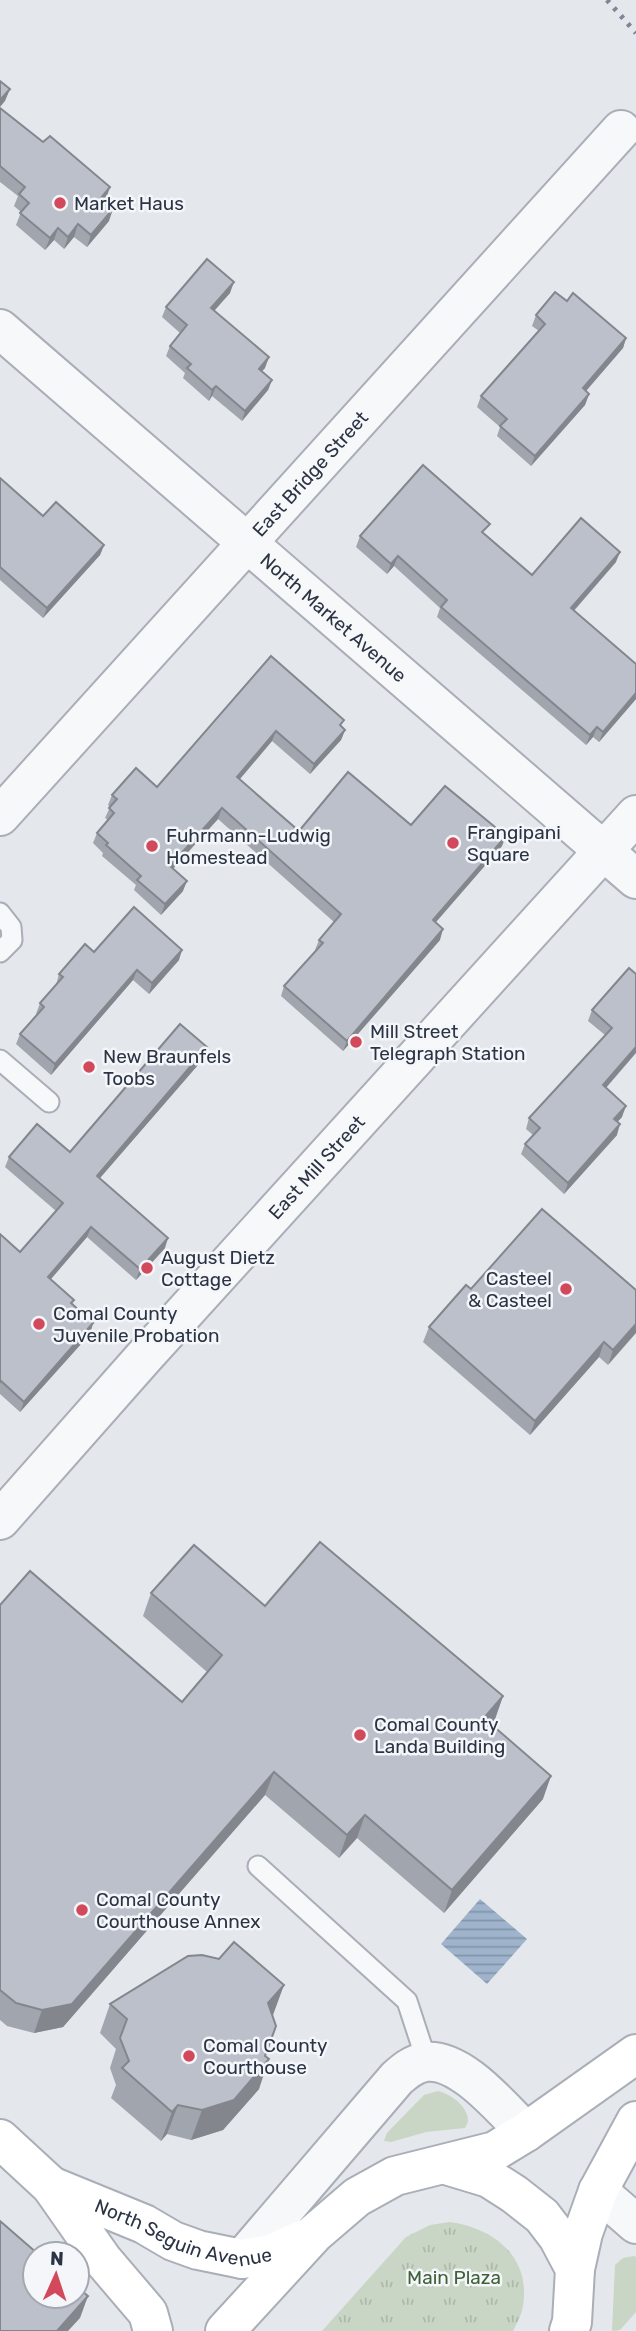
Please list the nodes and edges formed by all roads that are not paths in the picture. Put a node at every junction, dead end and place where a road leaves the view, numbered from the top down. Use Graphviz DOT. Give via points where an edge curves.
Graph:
graph roads {
  1 [pos="621,130"];
  2 [pos="0,329"];
  3 [pos="246,542"];
  4 [pos="636,815"];
  5 [pos="0,816"];
  6 [pos="604,852"];
  7 [pos="636,879"];
  8 [pos="0,912"];
  9 [pos="0,952"];
  10 [pos="0,1060"];
  11 [pos="49,1102"];
  12 [pos="0,1520"];
  13 [pos="258,1866"];
  14 [pos="636,2054"];
  15 [pos="426,2062"];
  16 [pos="636,2121"];
  17 [pos="526,2132"];
  18 [pos="0,2139"];
  19 [pos="446,2165"];
  20 [pos="51,2186"];
  21 [pos="598,2191"];
  22 [pos="636,2224"];
  23 [pos="315,2234"];
  24 [pos="242,2259"];
  25 [pos="575,2269"];
  26 [pos="153,2331"];
  27 [pos="225,2331"];
  28 [pos="569,2331"];
  1 -- 3 [label="street, East Bridge Street"];
  2 -- 3 [label="street, North Market Avenue"];
  3 -- 5 [label="street, East Bridge Street"];
  3 -- 6 [label="street, North Market Avenue"];
  4 -- 6 [label="street, East Mill Street"];
  6 -- 7 [label="street, North Market Avenue"];
  6 -- 12 [label="street, East Mill Street"];
  8 -- 9 [label="lane" via="11,927 12,940"];
  10 -- 11 [label="lane"];
  13 -- 15 [label="lane" via="407,2001"];
  14 -- 17 [label="main road"];
  15 -- 17 [label="street" via="444,2065 473,2081"];
  15 -- 24 [label="street" via="397,2078"];
  16 -- 21 [label="main road"];
  17 -- 19 [label="main road" via="495,2151"];
  18 -- 20 [label="main road, North Seguin Avenue"];
  19 -- 23 [label="main road" via="395,2176 357,2197"];
  19 -- 25 [label="main road" via="489,2178 542,2216"];
  20 -- 24 [label="main road, North Seguin Avenue" via="144,2224 173,2241"];
  20 -- 26 [label="main road, North Seguin Avenue" via="102,2259 148,2313"];
  21 -- 22 [label="street"];
  21 -- 25 [label="main road"];
  23 -- 24 [label="main road, North Seguin Avenue" via="271,2254"];
  23 -- 27 [label="main road"];
  25 -- 28 [label="main road"];
}
